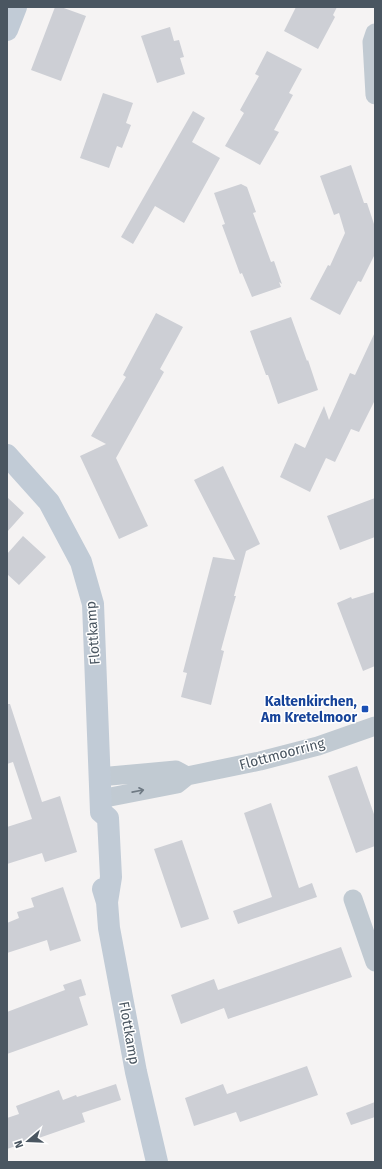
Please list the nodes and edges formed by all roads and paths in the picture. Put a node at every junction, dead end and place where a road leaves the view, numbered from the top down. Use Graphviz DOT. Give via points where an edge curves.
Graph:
graph roads {
  1 [pos="16,7"];
  2 [pos="7,30"];
  3 [pos="375,34"];
  4 [pos="375,95"];
  5 [pos="7,455"];
  6 [pos="375,726"];
  7 [pos="187,776"];
  8 [pos="99,777"];
  9 [pos="101,805"];
  10 [pos="353,899"];
  11 [pos="375,962"];
  12 [pos="157,1162"];
  1 -- 2 [label="street"];
  3 -- 4 [label="street" via="372,42"];
  5 -- 8 [label="street, Flottkamp" via="49,502 81,562 93,604"];
  6 -- 7 [label="street, Flottmoorring" via="318,746"];
  7 -- 8 [label="street, Flottmoorring" via="176,770"];
  9 -- 7 [label="street, Flottmoorring, one-way" via="177,784"];
  8 -- 9 [label="street, Flottkamp"];
  9 -- 12 [label="street, Flottkamp" via="93,817 98,871 107,902 136,1072"];
  10 -- 11 [label="street"];
}
